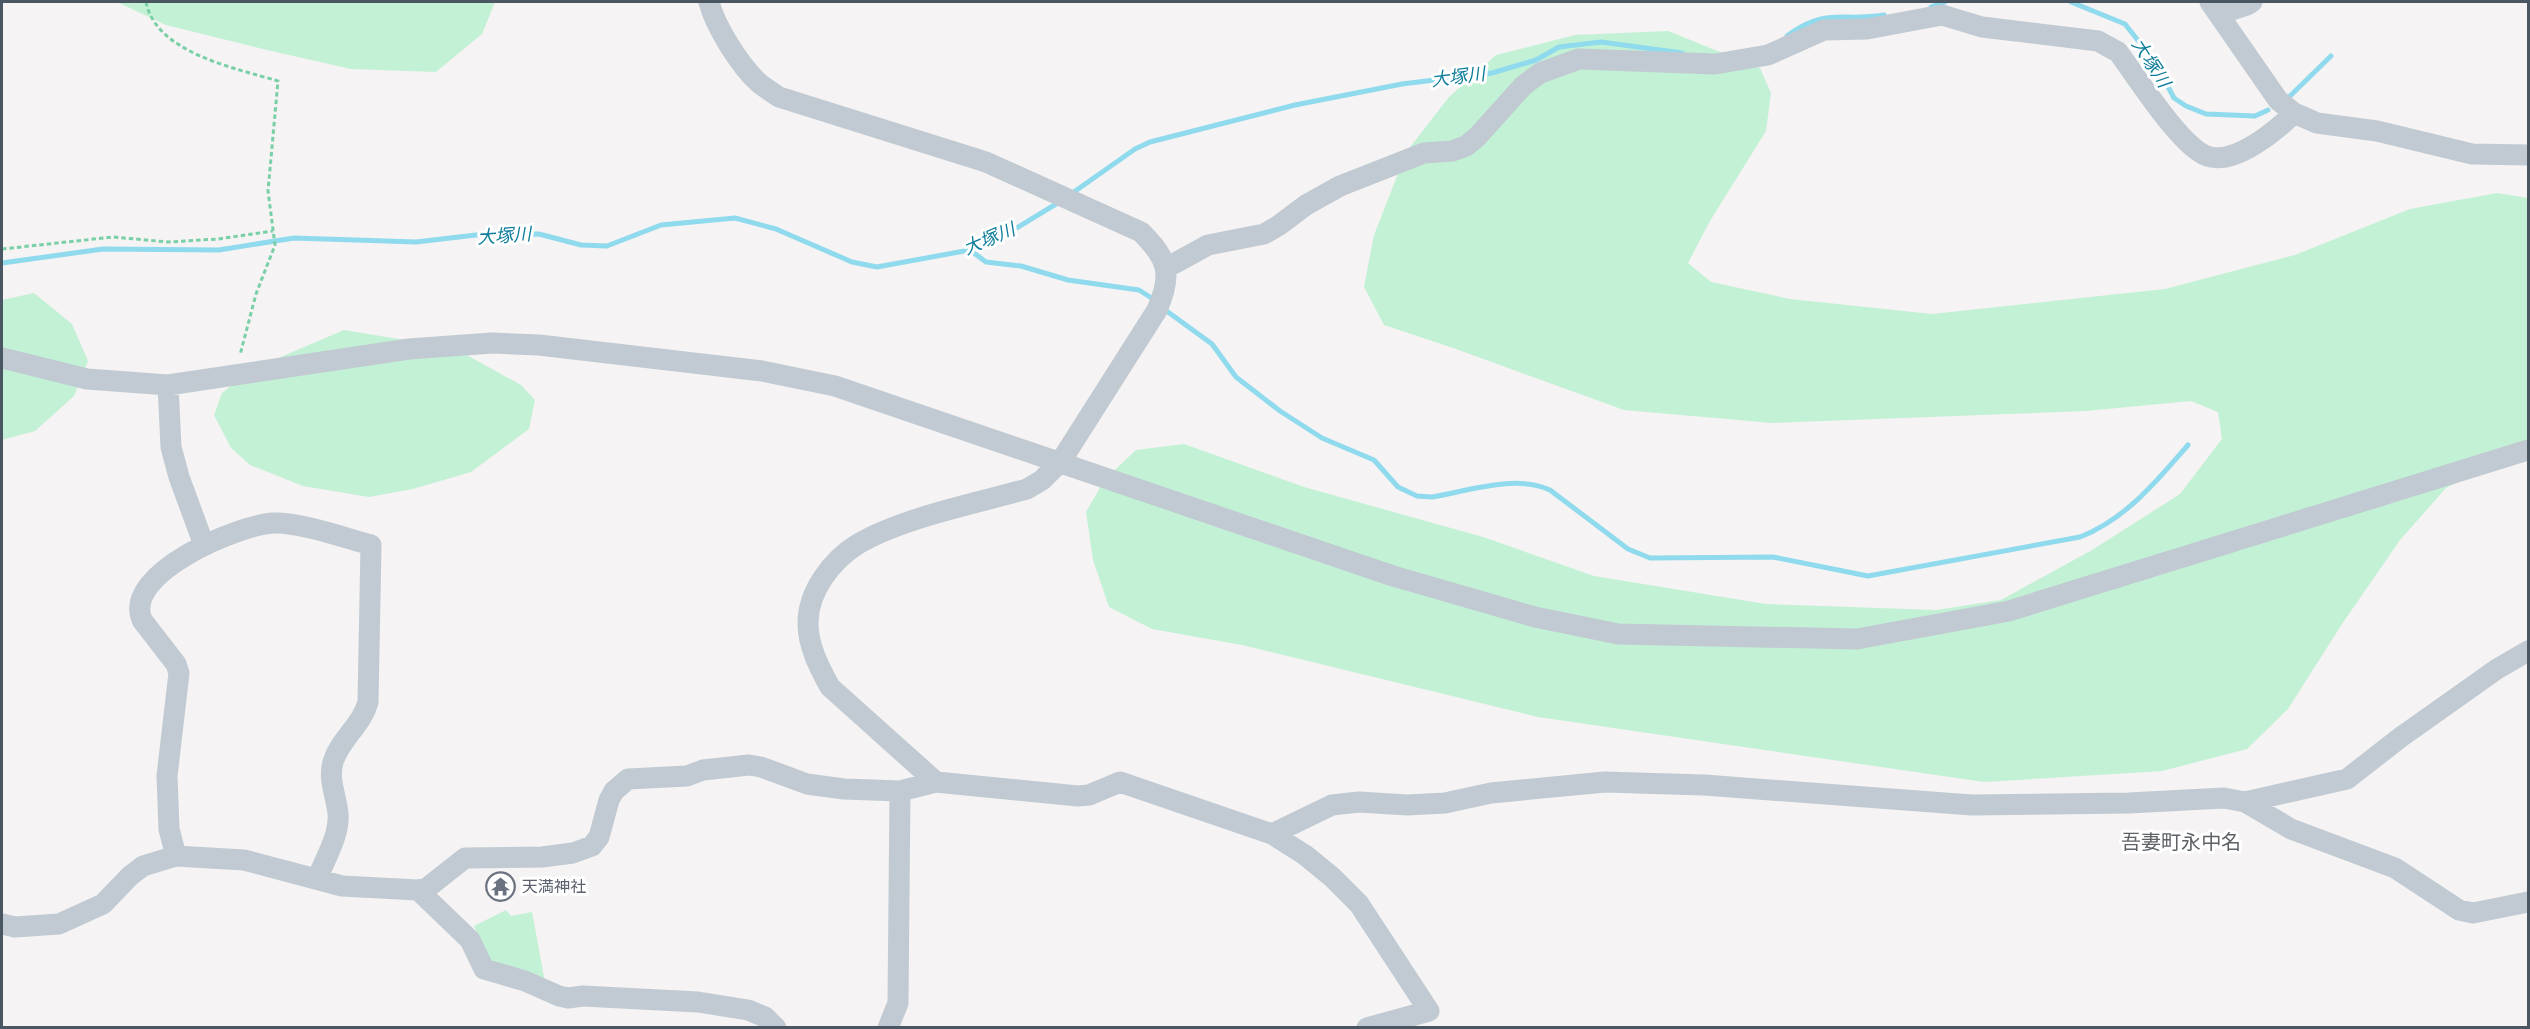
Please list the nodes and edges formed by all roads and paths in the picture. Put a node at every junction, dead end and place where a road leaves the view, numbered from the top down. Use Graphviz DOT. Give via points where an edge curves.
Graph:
graph roads {
  1 [pos="146,2"];
  2 [pos="709,2"];
  3 [pos="2252,2"];
  4 [pos="2215,8"];
  5 [pos="2294,113"];
  6 [pos="2529,155"];
  7 [pos="273,231"];
  8 [pos="2,249"];
  9 [pos="1166,268"];
  10 [pos="2,358"];
  11 [pos="235,376"];
  12 [pos="168,385"];
  13 [pos="2529,450"];
  14 [pos="1061,461"];
  15 [pos="204,545"];
  16 [pos="2529,651"];
  17 [pos="936,782"];
  18 [pos="900,791"];
  19 [pos="2245,802"];
  20 [pos="1272,834"];
  21 [pos="176,856"];
  22 [pos="317,879"];
  23 [pos="418,890"];
  24 [pos="2529,902"];
  25 [pos="2,924"];
  26 [pos="1433,1019"];
  27 [pos="776,1028"];
  28 [pos="888,1028"];
  29 [pos="1367,1028"];
  1 -- 7 [label="path" via="154,22 183,48 278,81 268,191"];
  2 -- 9 [label="street" via="741,63 778,97 986,162 1141,232 1158,249"];
  3 -- 4 [label="street"];
  4 -- 5 [label="street" via="2277,100"];
  5 -- 6 [label="street" via="2317,123 2377,131 2472,154"];
  5 -- 9 [label="street" via="2275,132 2242,151 2225,158 2208,157 2186,142 2118,52 2109,46 2098,41 1982,27 1942,15 1867,29 1824,30 1768,56 1714,64 1579,59 1540,73 1523,86 1466,146 1424,153 1340,186 1264,234 1208,245"];
  7 -- 8 [label="path" via="168,242 113,237"];
  7 -- 11 [label="path" via="274,245 250,312"];
  9 -- 14 [label="street" via="1166,289 1157,310"];
  10 -- 12 [label="street" via="87,379"];
  11 -- 12 [label="street"];
  11 -- 14 [label="street" via="409,349 492,343 539,345 762,371 835,386"];
  12 -- 15 [label="street" via="171,447"];
  13 -- 14 [label="street" via="2009,611 1857,639 1618,634 1535,617 1393,576"];
  14 -- 17 [label="street" via="1027,489 902,525 857,544 831,566 815,592 808,621 811,642 830,687"];
  15 -- 21 [label="street" via="163,572 149,587 140,609 142,620 179,673 167,776 169,829"];
  15 -- 22 [label="street" via="275,523 371,545 368,702 332,764 338,825"];
  16 -- 19 [label="street" via="2497,669 2347,779"];
  17 -- 18 [label="street"];
  17 -- 20 [label="street" via="1078,796 1120,782"];
  18 -- 23 [label="street" via="807,784 749,765 703,770 687,776 628,779 609,800 599,837 592,846 542,857 465,858 427,888"];
  18 -- 28 [label="street" via="898,1003"];
  19 -- 20 [label="street" via="2224,798 1972,805 1704,785 1605,782 1491,793 1445,803 1332,805"];
  19 -- 24 [label="street" via="2291,829 2395,868 2459,909 2474,913"];
  20 -- 26 [label="street" via="1305,855 1359,904"];
  21 -- 22 [label="street" via="244,861"];
  21 -- 25 [label="street" via="143,866 103,904 58,924"];
  22 -- 23 [label="street" via="342,886"];
  23 -- 27 [label="street" via="470,940 480,965 489,972 568,998 698,1002 748,1010 765,1017"];
  26 -- 29 [label="street"];
}
